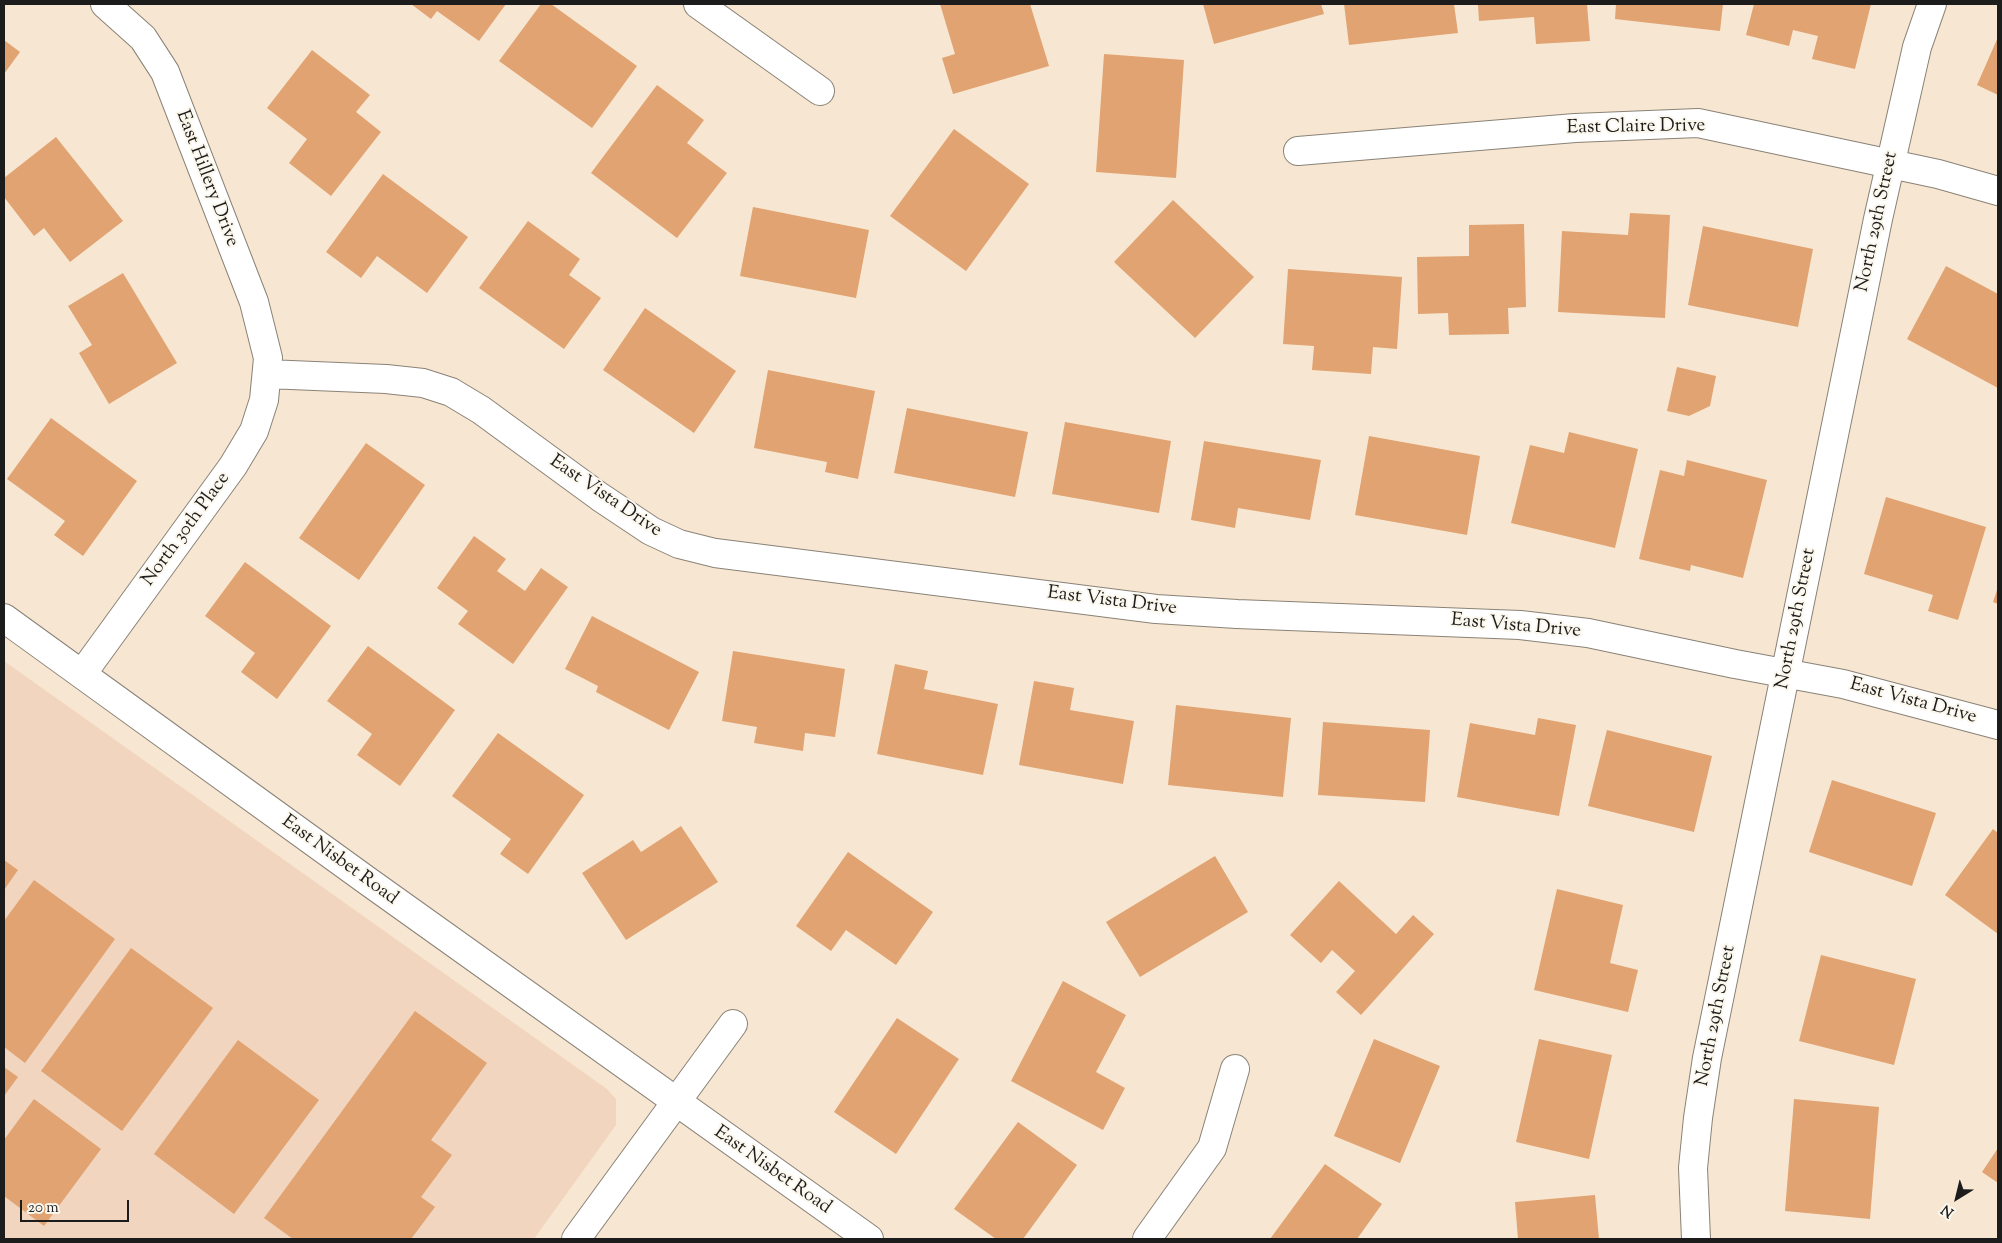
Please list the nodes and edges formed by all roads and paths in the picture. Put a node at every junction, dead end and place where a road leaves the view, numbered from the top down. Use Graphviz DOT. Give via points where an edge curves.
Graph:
graph roads {
  1 [pos="698,4"];
  2 [pos="1932,4"];
  3 [pos="110,5"];
  4 [pos="820,91"];
  5 [pos="1298,151"];
  6 [pos="1890,164"];
  7 [pos="1998,191"];
  8 [pos="267,374"];
  9 [pos="4,618"];
  10 [pos="82,674"];
  11 [pos="1786,674"];
  12 [pos="1998,725"];
  13 [pos="733,1024"];
  14 [pos="1235,1069"];
  15 [pos="675,1102"];
  16 [pos="576,1239"];
  17 [pos="869,1239"];
  18 [pos="1147,1239"];
  19 [pos="1696,1239"];
  1 -- 4 [label="street"];
  2 -- 6 [label="street, North 29th Street" via="1917,47"];
  3 -- 8 [label="street, East Hillery Drive" via="143,38 165,72 254,302 268,358"];
  5 -- 6 [label="street, East Claire Drive" via="1575,128 1698,123"];
  6 -- 7 [label="street, East Claire Drive"];
  6 -- 11 [label="street, North 29th Street"];
  8 -- 10 [label="street, North 30th Place" via="264,400 254,431 233,466"];
  8 -- 11 [label="street, East Vista Drive" via="386,378 423,383 451,392 482,410 652,531 679,544 715,553 1156,609 1520,625 1588,633"];
  9 -- 10 [label="street, East Nisbet Road"];
  10 -- 15 [label="street, East Nisbet Road"];
  11 -- 12 [label="street, East Vista Drive" via="1843,684"];
  11 -- 19 [label="street, North 29th Street" via="1704,1075 1693,1168"];
  13 -- 15 [label="street"];
  14 -- 18 [label="street" via="1212,1148"];
  15 -- 16 [label="street"];
  15 -- 17 [label="street, East Nisbet Road"];
}
